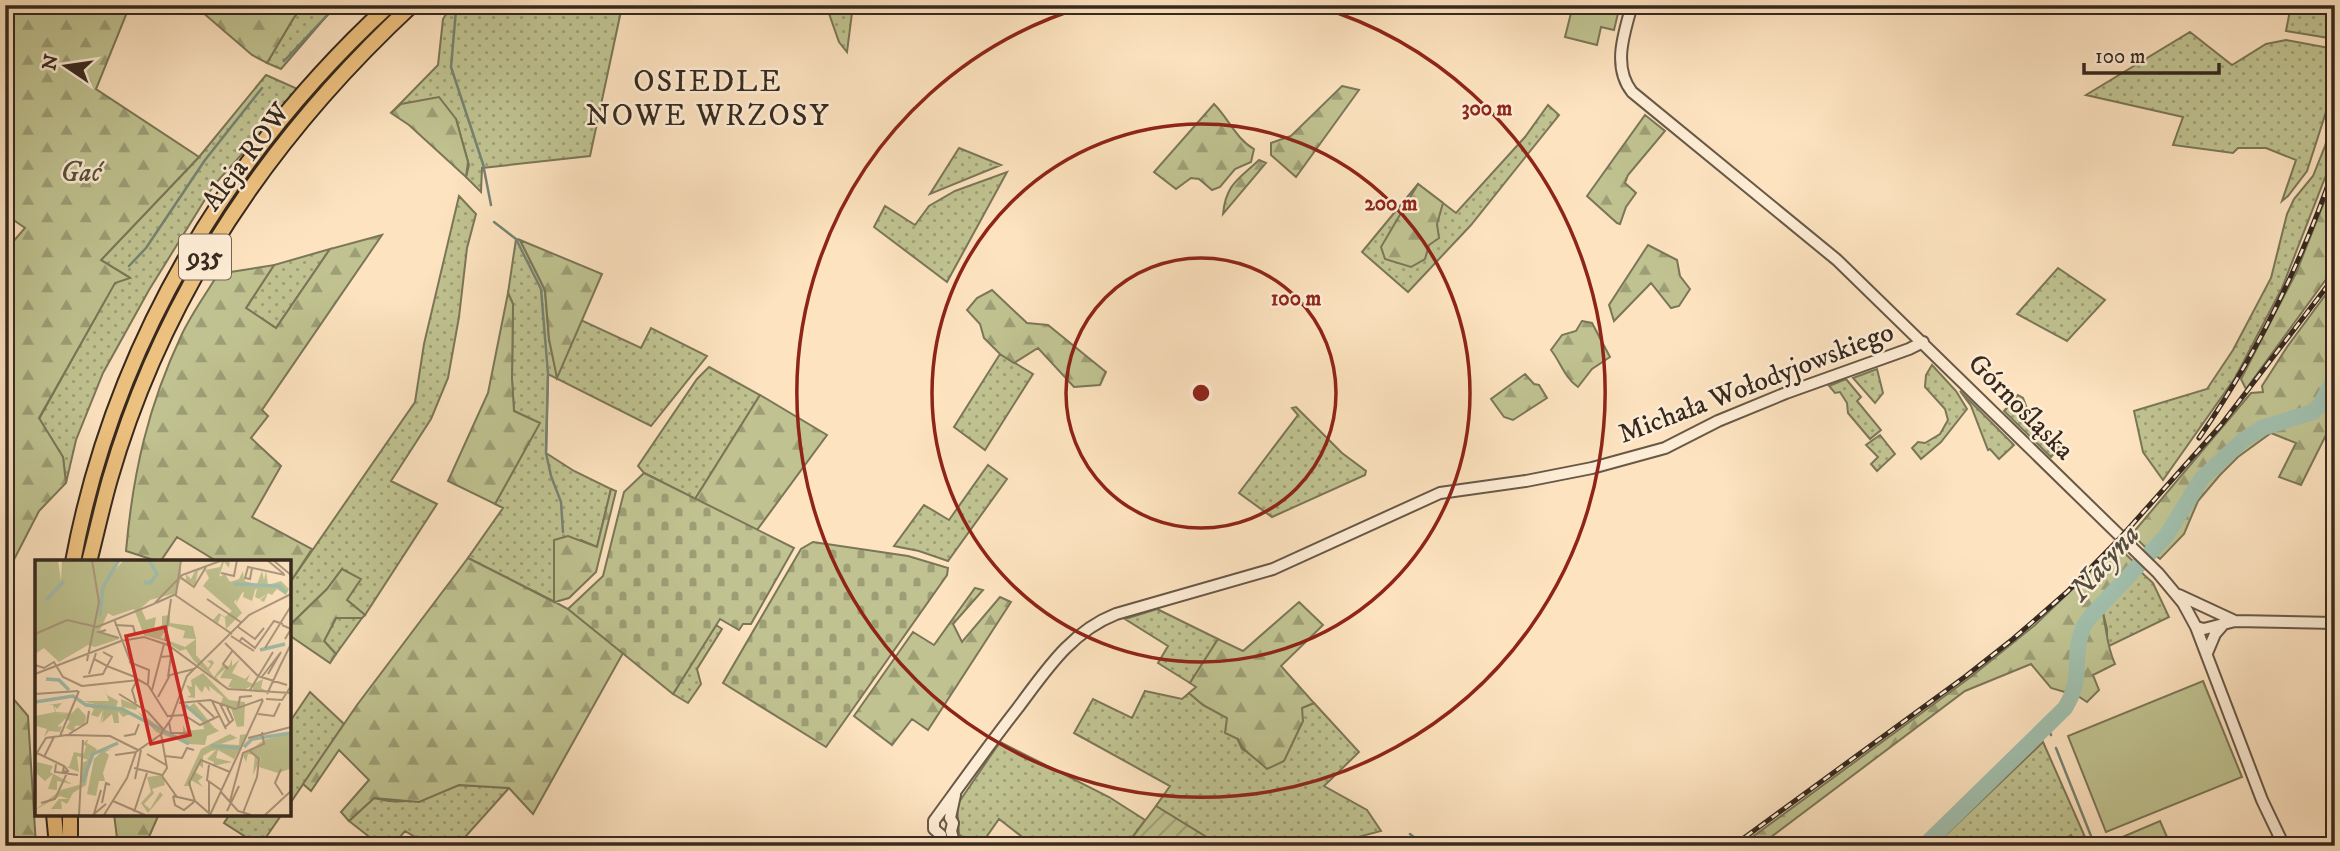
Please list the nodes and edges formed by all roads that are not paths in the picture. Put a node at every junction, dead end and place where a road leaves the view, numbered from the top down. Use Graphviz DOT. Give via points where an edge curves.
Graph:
graph roads {
  1 [pos="388,5"];
  2 [pos="412,5"];
  3 [pos="1632,5"];
  4 [pos="1923,342"];
  5 [pos="73,560"];
  6 [pos="90,560"];
  7 [pos="2176,594"];
  8 [pos="2219,620"];
  9 [pos="2335,623"];
  10 [pos="2196,627"];
  11 [pos="2207,653"];
  12 [pos="956,793"];
  13 [pos="54,816"];
  14 [pos="69,816"];
  15 [pos="937,817"];
  16 [pos="950,818"];
  17 [pos="946,837"];
  18 [pos="57,846"];
  19 [pos="70,846"];
  20 [pos="955,846"];
  21 [pos="2284,846"];
  1 -- 5 [label="main road, Aleja ROW / 935" via="334,58 271,131 185,257 109,422"];
  2 -- 6 [label="main road, Aleja ROW / 935" via="336,80 277,150 214,241 159,348 127,428"];
  3 -- 4 [label="street, Górnośląska" via="1622,49 1623,77 1637,98 1837,260"];
  4 -- 7 [label="street, Górnośląska"];
  4 -- 12 [label="street, Michała Wołodyjowskiego" via="1786,393 1665,448 1592,468 1440,493 1273,569 1109,617 1058,656"];
  7 -- 8 [label="street"];
  7 -- 10 [label="street, Górnośląska"];
  8 -- 9 [label="street"];
  8 -- 10 [label="street" via="2204,629"];
  8 -- 11 [label="street"];
  10 -- 11 [label="street, Górnośląska"];
  11 -- 21 [label="street, Górnośląska"];
  12 -- 15 [label="street, Michała Wołodyjowskiego"];
  12 -- 16 [label="street, Michała Wołodyjowskiego"];
  13 -- 18 [label="main road"];
  14 -- 19 [label="main road"];
  15 -- 16 [label="street"];
  15 -- 17 [label="street" via="933,827"];
  16 -- 17 [label="street, Michała Wołodyjowskiego" via="953,823"];
  17 -- 20 [label="street"];
}
